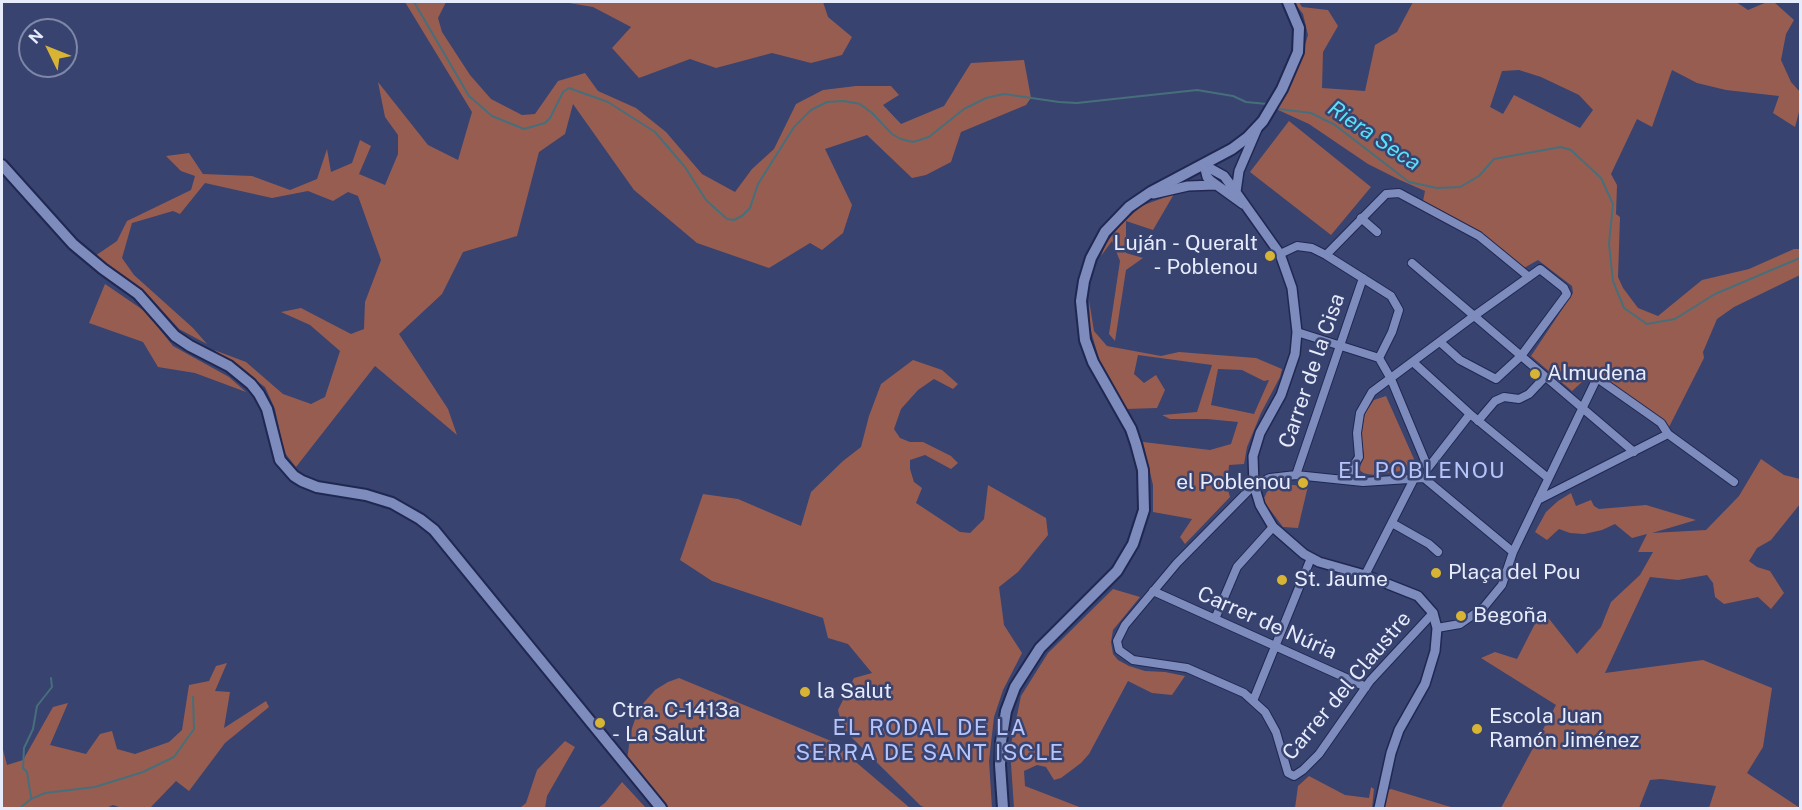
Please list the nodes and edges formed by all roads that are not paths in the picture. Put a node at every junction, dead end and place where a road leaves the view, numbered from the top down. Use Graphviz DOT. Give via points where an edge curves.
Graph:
graph roads {
  1 [pos="1288,2"];
  2 [pos="1257,128"];
  3 [pos="2,165"];
  4 [pos="1204,165"];
  5 [pos="1215,185"];
  6 [pos="1236,192"];
  7 [pos="1142,198"];
  8 [pos="1245,206"];
  9 [pos="1360,218"];
  10 [pos="1377,232"];
  11 [pos="1280,254"];
  12 [pos="1326,255"];
  13 [pos="1413,263"];
  14 [pos="1529,277"];
  15 [pos="1363,278"];
  16 [pos="1474,316"];
  17 [pos="1297,332"];
  18 [pos="1440,342"];
  19 [pos="1340,345"];
  20 [pos="1521,356"];
  21 [pos="1379,358"];
  22 [pos="1413,362"];
  23 [pos="1545,377"];
  24 [pos="1391,379"];
  25 [pos="1581,408"];
  26 [pos="1470,414"];
  27 [pos="1478,421"];
  28 [pos="1668,434"];
  29 [pos="1634,452"];
  30 [pos="1296,475"];
  31 [pos="1415,477"];
  32 [pos="1548,478"];
  33 [pos="1338,480"];
  34 [pos="1734,482"];
  35 [pos="1254,485"];
  36 [pos="1538,500"];
  37 [pos="1392,523"];
  38 [pos="1273,527"];
  39 [pos="1438,552"];
  40 [pos="1513,552"];
  41 [pos="1311,558"];
  42 [pos="1365,575"];
  43 [pos="1154,591"];
  44 [pos="1433,613"];
  45 [pos="1215,619"];
  46 [pos="1437,628"];
  47 [pos="1276,646"];
  48 [pos="1366,687"];
  49 [pos="1253,701"];
  50 [pos="661,808"];
  51 [pos="1003,808"];
  52 [pos="1379,808"];
  1 -- 2 [label="main road" via="1299,27 1299,46 1275,101"];
  2 -- 4 [label="main road"];
  2 -- 6 [label="street" via="1239,171"];
  3 -- 50 [label="main road" via="73,244 138,294 175,336 229,366 251,384 264,404 277,452 290,472 317,487 392,503 434,530"];
  4 -- 5 [label="street" via="1207,177"];
  4 -- 6 [label="street" via="1224,176"];
  4 -- 7 [label="main road"];
  5 -- 7 [label="street" via="1177,187"];
  5 -- 8 [label="street"];
  6 -- 8 [label="street"];
  7 -- 51 [label="main road" via="1112,224 1094,251 1084,281 1081,308 1089,351 1131,429 1140,456 1145,483 1142,519 1117,571 1040,648 1015,687 1001,742"];
  8 -- 11 [label="street"];
  9 -- 10 [label="street"];
  9 -- 12 [label="street"];
  9 -- 14 [label="street" via="1386,194 1399,193 1479,236"];
  11 -- 12 [label="street" via="1297,246"];
  11 -- 17 [label="street" via="1292,288"];
  12 -- 15 [label="street"];
  13 -- 16 [label="street"];
  14 -- 16 [label="street"];
  14 -- 20 [label="street" via="1540,269 1567,294"];
  15 -- 19 [label="street, Carrer de la Cisa"];
  15 -- 21 [label="street" via="1391,296 1399,310"];
  16 -- 18 [label="street"];
  16 -- 20 [label="street"];
  17 -- 19 [label="street"];
  17 -- 35 [label="street" via="1295,354 1281,395 1252,456"];
  18 -- 20 [label="street" via="1460,360 1496,379"];
  18 -- 22 [label="street"];
  19 -- 21 [label="street"];
  19 -- 30 [label="street, Carrer de la Cisa"];
  20 -- 23 [label="street"];
  21 -- 24 [label="street"];
  22 -- 24 [label="street"];
  22 -- 26 [label="street"];
  23 -- 25 [label="street"];
  23 -- 27 [label="street" via="1519,399 1504,397 1495,401"];
  24 -- 26 [label="street" via="1428,468"];
  24 -- 33 [label="street" via="1372,392 1360,413 1359,457 1349,473"];
  25 -- 28 [label="street" via="1597,378 1661,423"];
  25 -- 29 [label="street"];
  25 -- 32 [label="street"];
  26 -- 27 [label="street"];
  27 -- 32 [label="street"];
  28 -- 29 [label="street"];
  28 -- 34 [label="street"];
  29 -- 36 [label="street"];
  30 -- 33 [label="street"];
  30 -- 35 [label="street" via="1270,478"];
  31 -- 33 [label="street"];
  31 -- 37 [label="street"];
  31 -- 40 [label="street" via="1424,478"];
  32 -- 36 [label="street"];
  35 -- 38 [label="street"];
  35 -- 43 [label="street"];
  36 -- 40 [label="street"];
  37 -- 39 [label="street"];
  37 -- 42 [label="street"];
  38 -- 41 [label="street"];
  38 -- 45 [label="street" via="1237,567"];
  40 -- 46 [label="street" via="1502,585 1484,607 1460,624"];
  41 -- 42 [label="street"];
  41 -- 47 [label="street"];
  42 -- 44 [label="street" via="1418,596"];
  43 -- 45 [label="street, Carrer de Núria"];
  43 -- 49 [label="street" via="1125,625 1117,641 1119,650 1133,660 1187,668 1244,693"];
  44 -- 46 [label="street"];
  44 -- 48 [label="street, Carrer del Claustre"];
  45 -- 47 [label="street, Carrer de Núria"];
  46 -- 52 [label="street" via="1425,684 1399,730"];
  47 -- 48 [label="street, Carrer de Núria"];
  47 -- 49 [label="street"];
  48 -- 49 [label="street, Carrer del Claustre" via="1319,754 1294,776 1288,773 1276,732 1265,712"];
}
